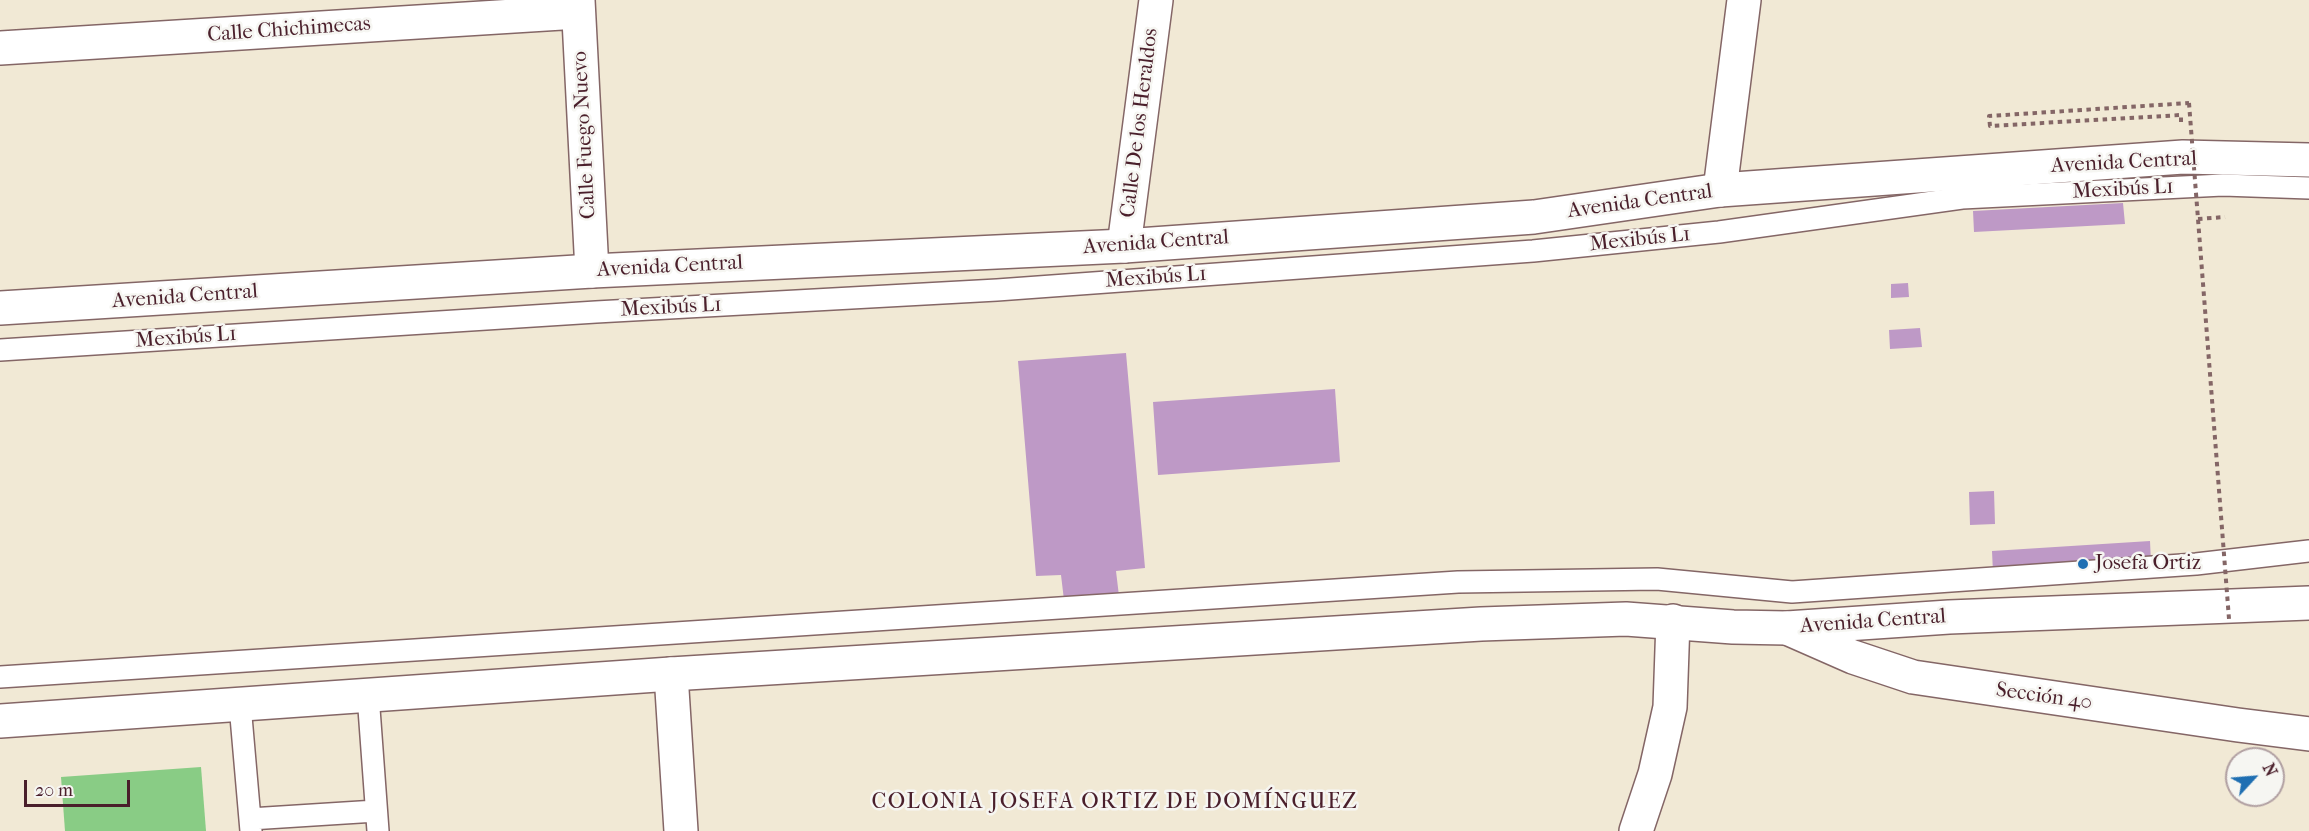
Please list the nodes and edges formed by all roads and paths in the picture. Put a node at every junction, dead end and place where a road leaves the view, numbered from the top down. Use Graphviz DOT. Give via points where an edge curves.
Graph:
graph roads {
  1 [pos="1156,0"];
  2 [pos="1744,0"];
  3 [pos="578,6"];
  4 [pos="0,48"];
  5 [pos="2181,123"];
  6 [pos="2309,160"];
  7 [pos="2309,188"];
  8 [pos="1720,190"];
  9 [pos="1124,246"];
  10 [pos="592,271"];
  11 [pos="0,308"];
  12 [pos="0,350"];
  13 [pos="2309,552"];
  14 [pos="2309,603"];
  15 [pos="2229,619"];
  16 [pos="1673,621"];
  17 [pos="1787,628"];
  18 [pos="670,674"];
  19 [pos="0,677"];
  20 [pos="368,695"];
  21 [pos="240,705"];
  22 [pos="0,721"];
  23 [pos="2309,734"];
  24 [pos="377,821"];
  25 [pos="251,825"];
  26 [pos="681,831"];
  27 [pos="1636,831"];
  1 -- 9 [label="main road, Calle De los Heraldos"];
  2 -- 8 [label="main road"];
  3 -- 4 [label="main road, Calle Chichimecas"];
  3 -- 10 [label="main road, Calle Fuego Nuevo"];
  5 -- 15 [label="path, bridge" via="2181,115 1990,126 1989,116 2189,103"];
  6 -- 8 [label="main road, Avenida Central" via="2183,157"];
  7 -- 12 [label="lane, Mexibús L1" via="2223,185 1962,198 1719,232 1533,251 997,290"];
  8 -- 9 [label="main road, Avenida Central" via="1534,217"];
  9 -- 10 [label="main road, Avenida Central"];
  10 -- 11 [label="main road, Avenida Central"];
  13 -- 19 [label="lane" via="2196,564 1792,592 1657,579 1458,582"];
  14 -- 17 [label="main road, Avenida Central" via="1949,617"];
  16 -- 17 [label="main road, Avenida Central"];
  16 -- 18 [label="main road, Avenida Central" via="1481,624"];
  16 -- 27 [label="main road" via="1670,707 1655,774"];
  17 -- 23 [label="main road, Sección 40" via="1853,657 1913,677"];
  18 -- 20 [label="main road, Avenida Central"];
  18 -- 26 [label="main road"];
  20 -- 21 [label="main road, Avenida Central"];
  20 -- 24 [label="lane"];
  21 -- 22 [label="main road, Avenida Central"];
  21 -- 25 [label="lane"];
  24 -- 25 [label="lane"];
}
